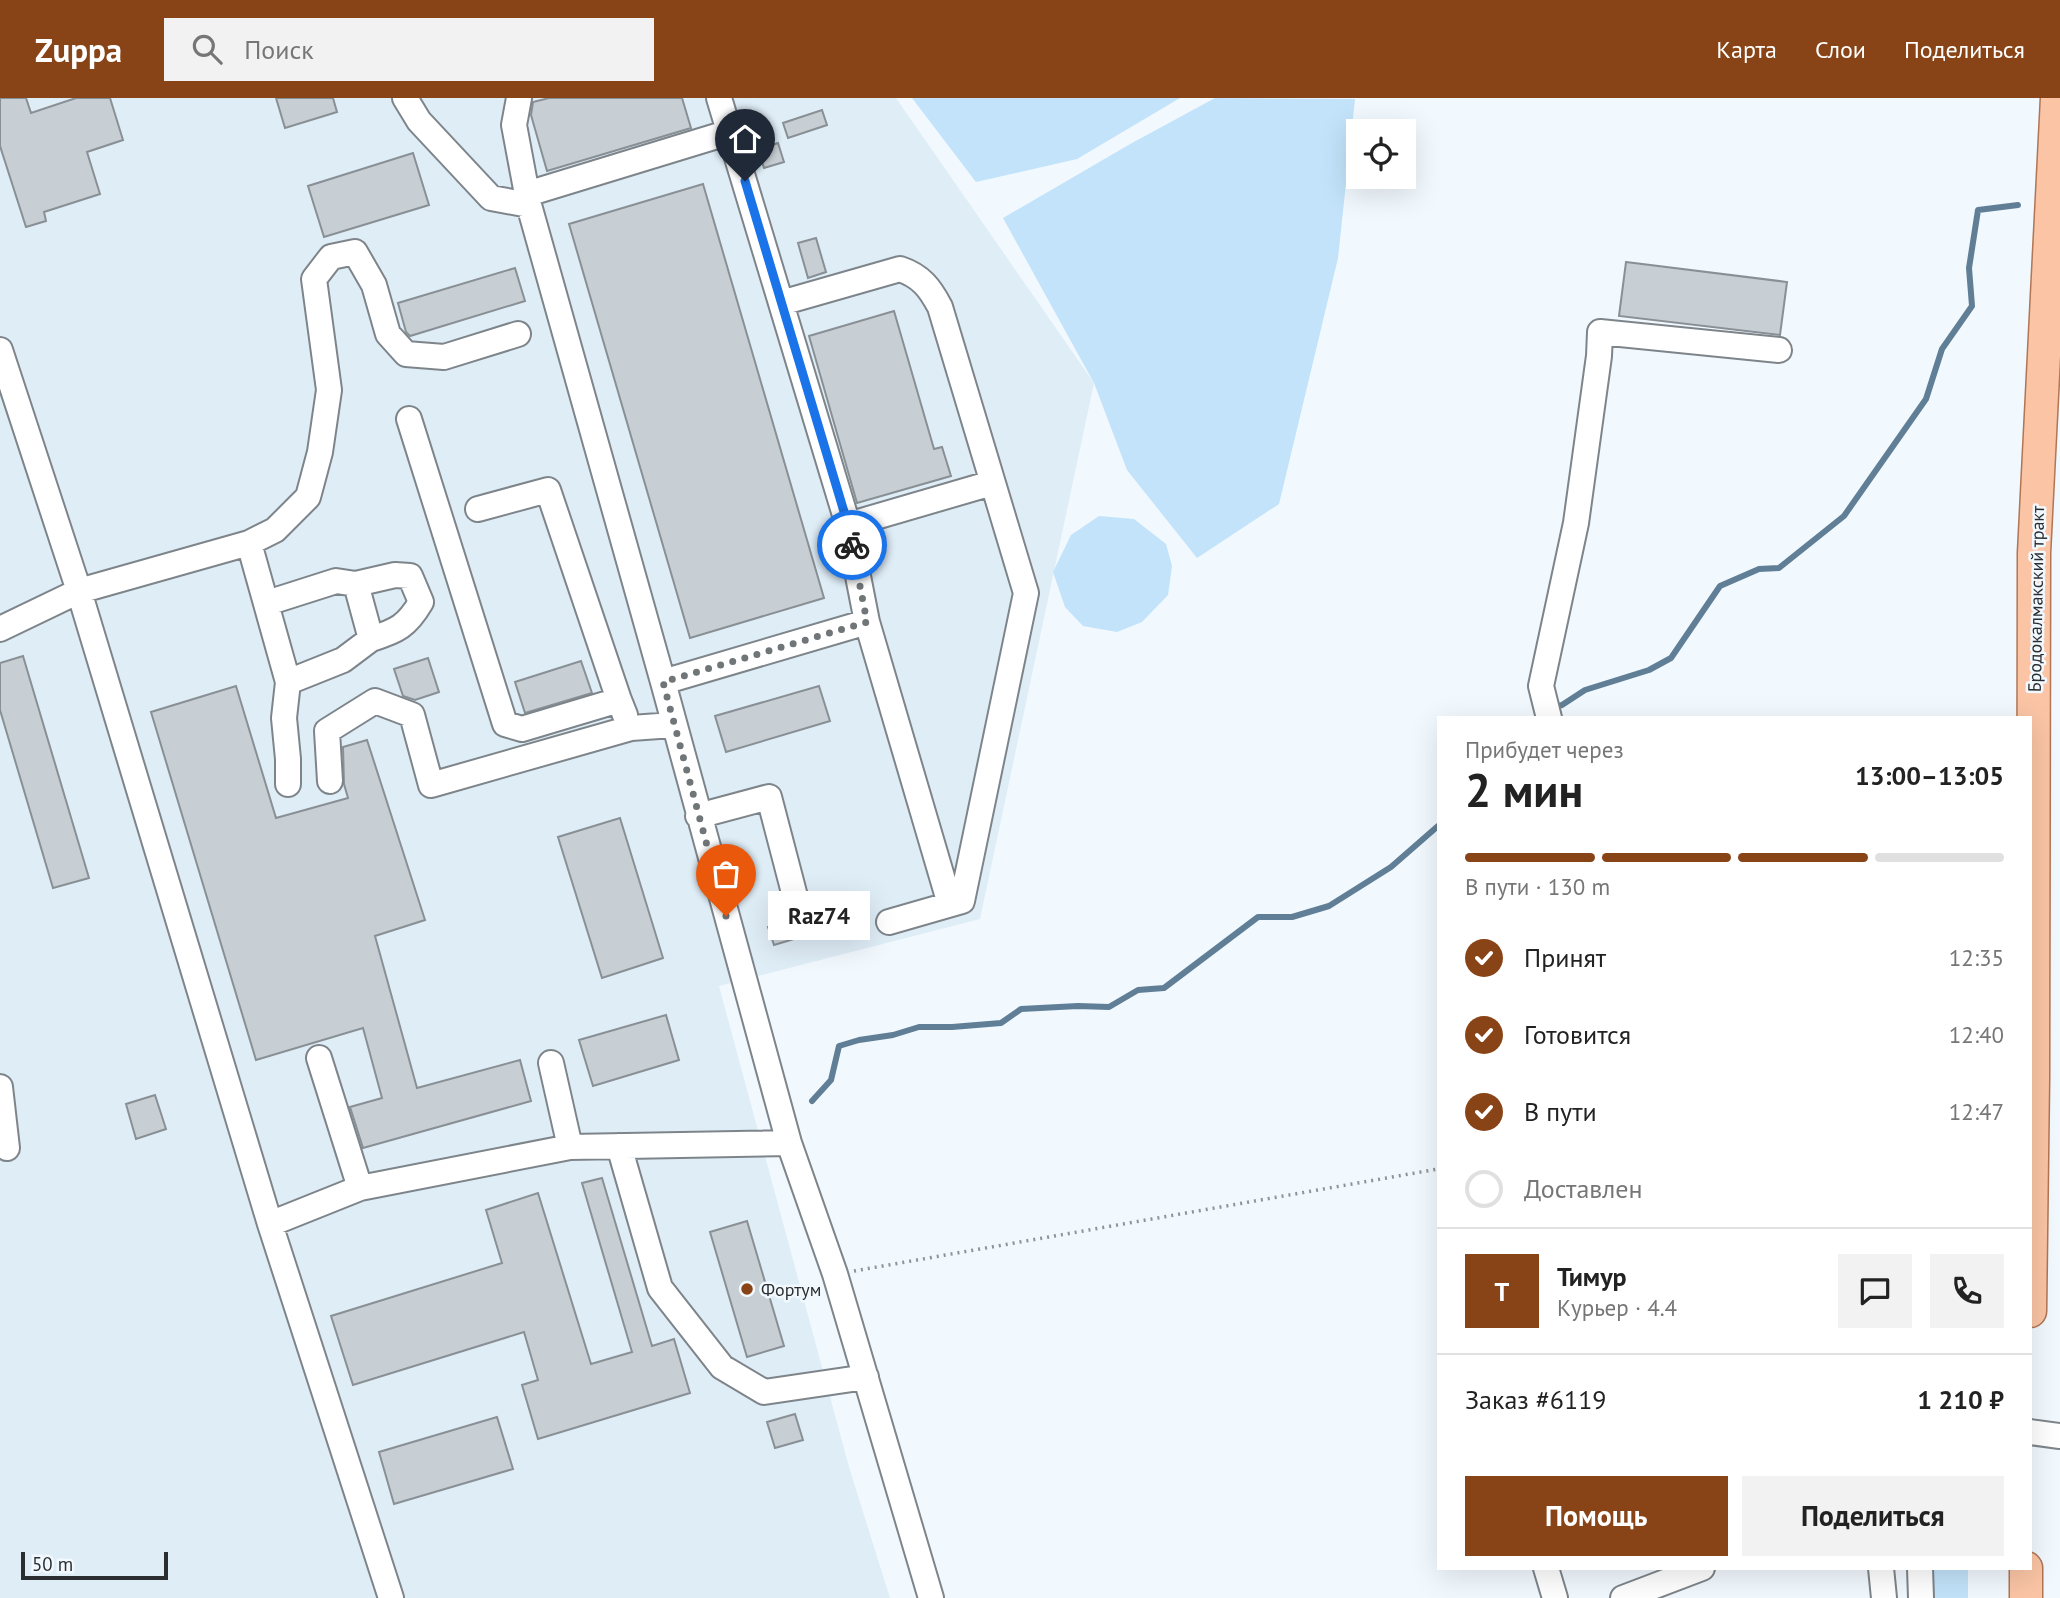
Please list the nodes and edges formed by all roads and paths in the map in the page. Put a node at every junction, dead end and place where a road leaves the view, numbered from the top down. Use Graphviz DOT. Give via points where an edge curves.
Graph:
graph roads {
  1 [pos="405,98"];
  2 [pos="519,98"];
  3 [pos="719,98"];
  4 [pos="2057,98"];
  5 [pos="730,132"];
  6 [pos="528,200"];
  7 [pos="782,303"];
  8 [pos="518,334"];
  9 [pos="0,350"];
  10 [pos="1779,350"];
  11 [pos="409,419"];
  12 [pos="992,483"];
  13 [pos="478,509"];
  14 [pos="848,525"];
  15 [pos="250,543"];
  16 [pos="356,584"];
  17 [pos="79,591"];
  18 [pos="267,603"];
  19 [pos="867,622"];
  20 [pos="0,629"];
  21 [pos="370,639"];
  22 [pos="288,682"];
  23 [pos="663,682"];
  24 [pos="619,700"];
  25 [pos="1546,707"];
  26 [pos="673,725"];
  27 [pos="631,728"];
  28 [pos="330,781"];
  29 [pos="288,784"];
  30 [pos="698,816"];
  31 [pos="950,904"];
  32 [pos="798,908"];
  33 [pos="889,922"];
  34 [pos="319,1058"];
  35 [pos="551,1063"];
  36 [pos="0,1087"];
  37 [pos="789,1143"];
  38 [pos="619,1146"];
  39 [pos="570,1147"];
  40 [pos="7,1148"];
  41 [pos="1437,1169"];
  42 [pos="360,1188"];
  43 [pos="2032,1194"];
  44 [pos="270,1224"];
  45 [pos="835,1274"];
  46 [pos="866,1377"];
  47 [pos="2032,1432"];
  48 [pos="2060,1436"];
  49 [pos="1547,1570"];
  50 [pos="1697,1570"];
  51 [pos="1881,1570"];
  52 [pos="1920,1570"];
  53 [pos="2026,1570"];
  54 [pos="391,1598"];
  55 [pos="932,1598"];
  56 [pos="1555,1598"];
  57 [pos="1623,1598"];
  58 [pos="1884,1598"];
  59 [pos="1921,1598"];
  60 [pos="2026,1598"];
  1 -- 6 [label="street" via="419,121 491,198"];
  2 -- 6 [label="street" via="514,125"];
  3 -- 5 [label="street"];
  4 -- 43 [label="main road, Бродокалмакский тракт" via="2034,553"];
  5 -- 6 [label="street"];
  5 -- 7 [label="street"];
  6 -- 23 [label="street"];
  7 -- 12 [label="street" via="901,269 916,274 940,307"];
  7 -- 14 [label="street"];
  8 -- 15 [label="street" via="444,357 406,354 388,334 374,285 355,252 331,257 314,279 329,390 308,497 275,530"];
  9 -- 17 [label="street"];
  10 -- 25 [label="street" via="1600,332 1576,523 1541,686"];
  11 -- 24 [label="street" via="505,724 522,729"];
  12 -- 14 [label="street"];
  12 -- 31 [label="street" via="1026,593 962,901"];
  13 -- 24 [label="street" via="548,490"];
  14 -- 19 [label="street"];
  15 -- 17 [label="street"];
  15 -- 18 [label="street"];
  16 -- 18 [label="street" via="336,581"];
  16 -- 21 [label="street"];
  16 -- 21 [label="street" via="410,576 421,602 411,620 393,633"];
  17 -- 20 [label="street"];
  17 -- 44 [label="street"];
  18 -- 22 [label="street"];
  19 -- 23 [label="street"];
  19 -- 31 [label="street"];
  21 -- 22 [label="street" via="343,660"];
  22 -- 29 [label="street" via="284,718"];
  23 -- 26 [label="street"];
  24 -- 27 [label="street"];
  26 -- 27 [label="street"];
  26 -- 30 [label="street"];
  27 -- 28 [label="street" via="431,785 412,715 375,701 327,732"];
  30 -- 32 [label="street" via="769,797"];
  30 -- 37 [label="street"];
  31 -- 33 [label="street"];
  34 -- 42 [label="street"];
  35 -- 39 [label="street"];
  36 -- 40 [label="street"];
  37 -- 38 [label="street"];
  37 -- 45 [label="street"];
  38 -- 39 [label="street"];
  38 -- 46 [label="street" via="660,1288 722,1367 764,1392"];
  39 -- 42 [label="street"];
  41 -- 45 [label="path"];
  42 -- 44 [label="street"];
  44 -- 54 [label="street"];
  45 -- 46 [label="street"];
  46 -- 55 [label="street"];
  47 -- 48 [label="street"];
  49 -- 56 [label="street"];
  50 -- 57 [label="street"];
  51 -- 58 [label="street"];
  52 -- 59 [label="street"];
  53 -- 60 [label="main road"];
}
